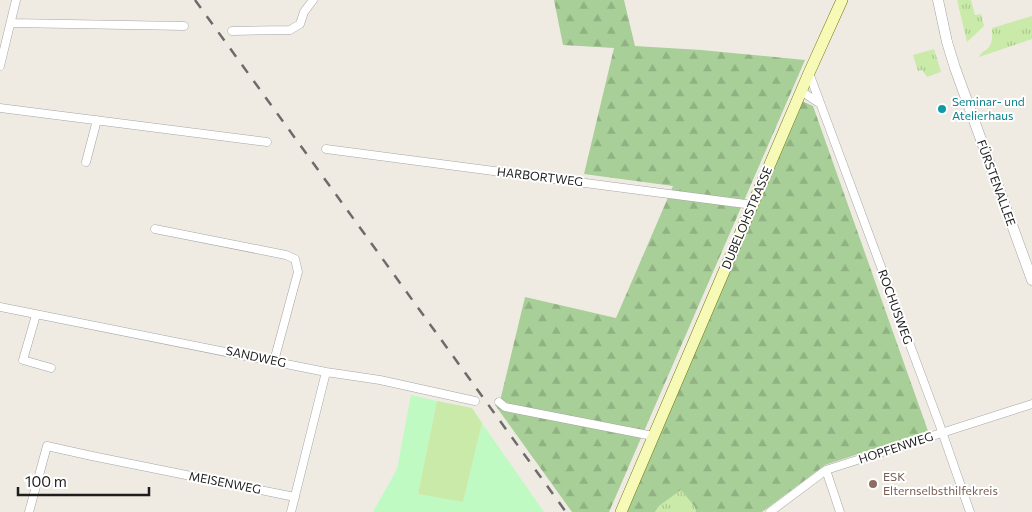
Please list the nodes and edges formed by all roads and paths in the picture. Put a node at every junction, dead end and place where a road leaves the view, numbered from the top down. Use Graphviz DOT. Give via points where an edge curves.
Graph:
graph roads {
  1 [pos="16,0"];
  2 [pos="313,0"];
  3 [pos="842,0"];
  4 [pos="938,0"];
  5 [pos="11,24"];
  6 [pos="184,26"];
  7 [pos="232,31"];
  8 [pos="0,66"];
  9 [pos="809,73"];
  10 [pos="801,91"];
  11 [pos="819,103"];
  12 [pos="0,108"];
  13 [pos="97,120"];
  14 [pos="267,142"];
  15 [pos="326,149"];
  16 [pos="86,162"];
  17 [pos="753,205"];
  18 [pos="155,229"];
  19 [pos="1032,280"];
  20 [pos="0,307"];
  21 [pos="36,315"];
  22 [pos="274,360"];
  23 [pos="51,368"];
  24 [pos="326,372"];
  25 [pos="475,401"];
  26 [pos="498,402"];
  27 [pos="1032,404"];
  28 [pos="942,433"];
  29 [pos="653,436"];
  30 [pos="826,470"];
  31 [pos="295,497"];
  32 [pos="29,512"];
  33 [pos="291,512"];
  34 [pos="621,512"];
  35 [pos="770,512"];
  36 [pos="840,512"];
  37 [pos="970,512"];
  1 -- 5 [label="street"];
  2 -- 7 [label="street" via="300,24 290,30"];
  3 -- 9 [label="main road, DUBELOHSTRASSE"];
  4 -- 19 [label="street, FÜRSTENALLEE" via="957,73"];
  5 -- 6 [label="street"];
  5 -- 8 [label="street"];
  9 -- 10 [label="main road, DUBELOHSTRASSE"];
  9 -- 11 [label="street, ROCHUSWEG"];
  10 -- 11 [label="street"];
  10 -- 17 [label="main road, DUBELOHSTRASSE"];
  11 -- 28 [label="street, ROCHUSWEG"];
  12 -- 13 [label="street"];
  13 -- 14 [label="street"];
  13 -- 16 [label="street"];
  15 -- 17 [label="street, HARBORTWEG"];
  17 -- 29 [label="main road, DUBELOHSTRASSE"];
  18 -- 22 [label="street" via="295,259 298,272"];
  20 -- 21 [label="street, SANDWEG"];
  21 -- 22 [label="street, SANDWEG"];
  21 -- 23 [label="street" via="23,360"];
  22 -- 24 [label="street, SANDWEG"];
  24 -- 25 [label="street, SANDWEG"];
  24 -- 31 [label="street"];
  26 -- 29 [label="street" via="505,407"];
  27 -- 28 [label="street, HOPFENWEG"];
  28 -- 30 [label="street, HOPFENWEG"];
  28 -- 37 [label="street, ROCHUSWEG"];
  29 -- 34 [label="main road, DUBELOHSTRASSE"];
  30 -- 35 [label="street, HOPFENWEG"];
  30 -- 36 [label="street"];
  31 -- 32 [label="street, MEISENWEG" via="47,446"];
  31 -- 33 [label="street"];
}
